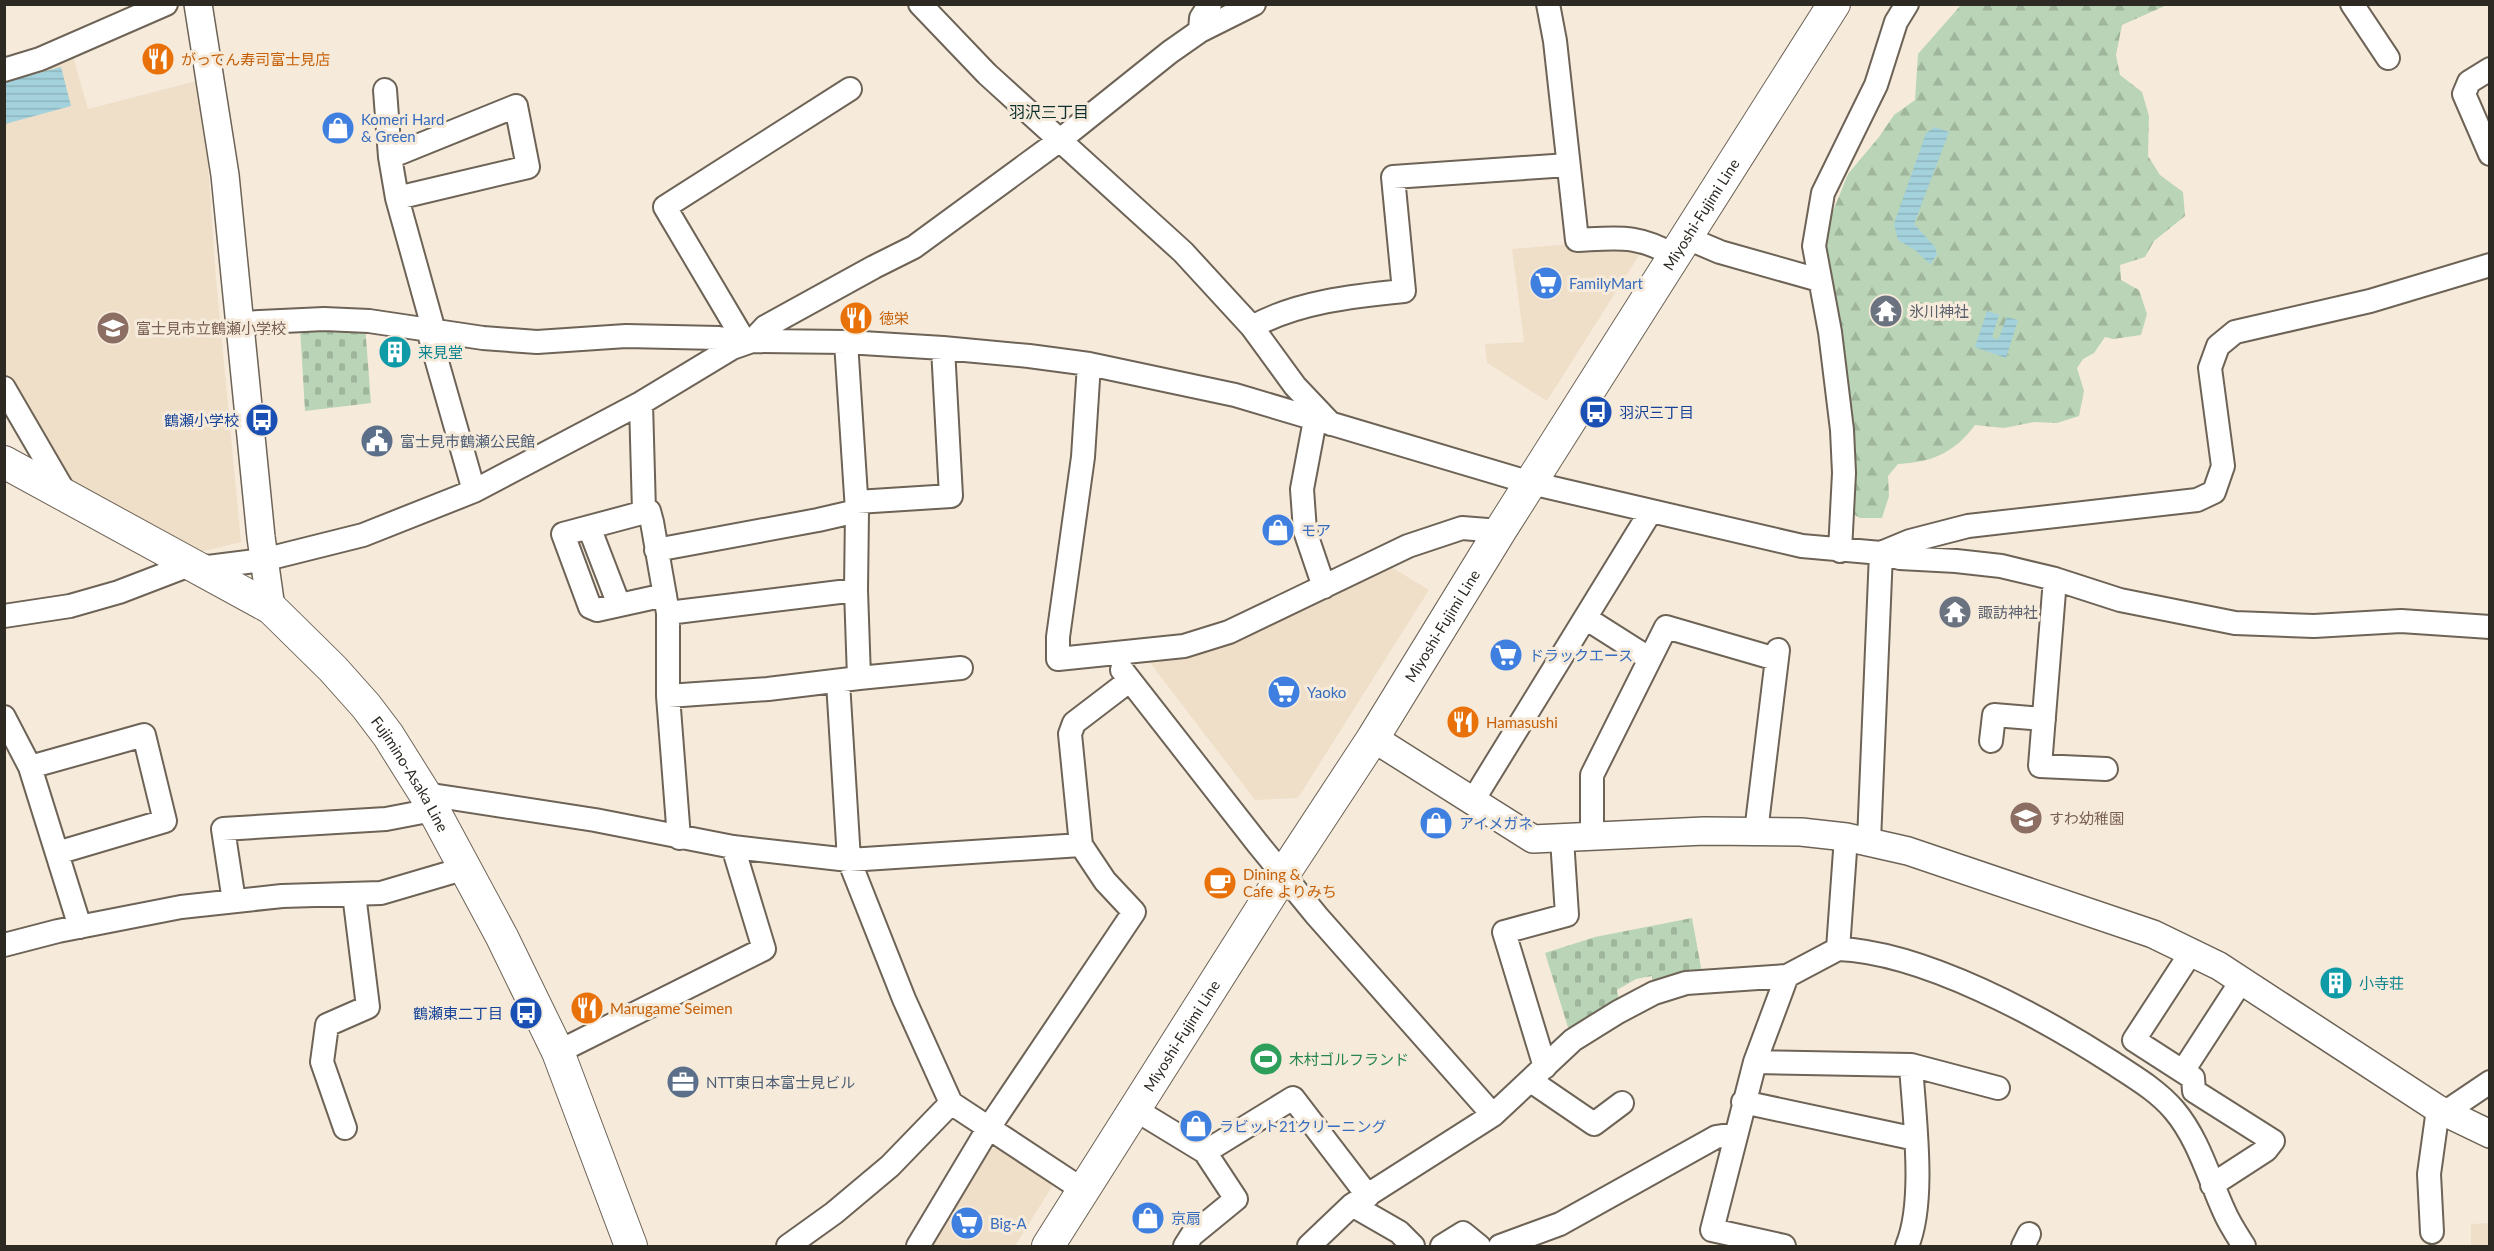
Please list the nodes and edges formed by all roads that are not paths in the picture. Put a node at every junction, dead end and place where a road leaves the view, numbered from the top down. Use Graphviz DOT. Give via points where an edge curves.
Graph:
graph roads {
  1 [pos="166,4"];
  2 [pos="198,4"];
  3 [pos="920,4"];
  4 [pos="1210,4"];
  5 [pos="1254,4"];
  6 [pos="1548,4"];
  7 [pos="1834,4"];
  8 [pos="1907,4"];
  9 [pos="2352,4"];
  10 [pos="1200,31"];
  11 [pos="2388,58"];
  12 [pos="2490,69"];
  13 [pos="4,70"];
  14 [pos="850,89"];
  15 [pos="385,90"];
  16 [pos="1060,140"];
  17 [pos="2490,154"];
  18 [pos="390,157"];
  19 [pos="1568,165"];
  20 [pos="397,198"];
  21 [pos="1681,247"];
  22 [pos="2490,265"];
  23 [pos="1819,280"];
  24 [pos="241,323"];
  25 [pos="1252,327"];
  26 [pos="431,330"];
  27 [pos="749,342"];
  28 [pos="846,342"];
  29 [pos="943,348"];
  30 [pos="1089,364"];
  31 [pos="4,388"];
  32 [pos="641,403"];
  33 [pos="1323,422"];
  34 [pos="4,462"];
  35 [pos="1531,483"];
  36 [pos="474,490"];
  37 [pos="65,493"];
  38 [pos="857,506"];
  39 [pos="644,511"];
  40 [pos="1651,511"];
  41 [pos="1500,531"];
  42 [pos="656,550"];
  43 [pos="1840,551"];
  44 [pos="1881,553"];
  45 [pos="263,560"];
  46 [pos="192,564"];
  47 [pos="2055,579"];
  48 [pos="1324,587"];
  49 [pos="856,590"];
  50 [pos="666,604"];
  51 [pos="271,608"];
  52 [pos="4,616"];
  53 [pos="1587,619"];
  54 [pos="2490,627"];
  55 [pos="1112,655"];
  56 [pos="1650,659"];
  57 [pos="962,668"];
  58 [pos="848,680"];
  59 [pos="1130,681"];
  60 [pos="668,696"];
  61 [pos="4,717"];
  62 [pos="2044,718"];
  63 [pos="1372,738"];
  64 [pos="1991,741"];
  65 [pos="30,767"];
  66 [pos="2106,769"];
  67 [pos="429,802"];
  68 [pos="1472,802"];
  69 [pos="1755,832"];
  70 [pos="1592,836"];
  71 [pos="679,838"];
  72 [pos="1562,839"];
  73 [pos="1858,839"];
  74 [pos="1081,845"];
  75 [pos="733,847"];
  76 [pos="57,853"];
  77 [pos="849,860"];
  78 [pos="466,868"];
  79 [pos="1283,875"];
  80 [pos="354,894"];
  81 [pos="234,901"];
  82 [pos="80,927"];
  83 [pos="4,945"];
  84 [pos="1838,949"];
  85 [pos="2192,951"];
  86 [pos="1787,976"];
  87 [pos="2242,980"];
  88 [pos="558,1052"];
  89 [pos="1755,1062"];
  90 [pos="1911,1065"];
  91 [pos="2183,1071"];
  92 [pos="1538,1074"];
  93 [pos="2490,1082"];
  94 [pos="1998,1088"];
  95 [pos="1743,1102"];
  96 [pos="951,1103"];
  97 [pos="1622,1103"];
  98 [pos="1136,1110"];
  99 [pos="2441,1111"];
  100 [pos="1493,1115"];
  101 [pos="345,1128"];
  102 [pos="988,1129"];
  103 [pos="1736,1134"];
  104 [pos="2490,1134"];
  105 [pos="1916,1139"];
  106 [pos="1205,1152"];
  107 [pos="2212,1185"];
  108 [pos="1083,1190"];
  109 [pos="1360,1201"];
  110 [pos="1560,1224"];
  111 [pos="2432,1232"];
  112 [pos="1191,1243"];
  113 [pos="631,1246"];
  114 [pos="788,1246"];
  115 [pos="918,1246"];
  116 [pos="1048,1246"];
  117 [pos="1309,1246"];
  118 [pos="1413,1246"];
  119 [pos="1442,1246"];
  120 [pos="1479,1246"];
  121 [pos="1500,1246"];
  122 [pos="1555,1246"];
  123 [pos="1784,1246"];
  124 [pos="1907,1246"];
  125 [pos="2244,1246"];
  1 -- 13 [label="street" via="40,59"];
  2 -- 24 [label="street" via="225,175"];
  3 -- 16 [label="street" via="987,74"];
  4 -- 10 [label="street" via="1201,18"];
  5 -- 10 [label="street"];
  6 -- 19 [label="street" via="1556,41"];
  7 -- 21 [label="main road, Miyoshi-Fujimi Line"];
  8 -- 23 [label="street" via="1896,22 1876,85 1823,193 1814,246"];
  9 -- 11 [label="street"];
  10 -- 16 [label="street"];
  12 -- 17 [label="street" via="2469,82 2464,94"];
  14 -- 27 [label="street" via="665,207"];
  15 -- 18 [label="street"];
  16 -- 25 [label="street" via="1183,252"];
  16 -- 27 [label="street" via="914,248 765,327"];
  18 -- 20 [label="street"];
  18 -- 20 [label="street" via="516,106 528,167"];
  19 -- 21 [label="street" via="1577,240 1625,238"];
  19 -- 25 [label="street" via="1393,177 1404,291 1316,305 1274,315"];
  20 -- 26 [label="street"];
  21 -- 23 [label="street" via="1720,252"];
  21 -- 35 [label="main road, Miyoshi-Fujimi Line"];
  22 -- 44 [label="street" via="2370,301 2235,332 2218,346 2210,368 2223,466 2214,492 2197,500 1968,526"];
  23 -- 43 [label="street" via="1842,430"];
  24 -- 26 [label="street" via="324,319"];
  24 -- 45 [label="street"];
  25 -- 33 [label="street"];
  26 -- 27 [label="street" via="537,342 626,336"];
  26 -- 36 [label="street"];
  27 -- 28 [label="street"];
  27 -- 32 [label="street" via="732,348"];
  28 -- 29 [label="street"];
  28 -- 38 [label="street"];
  29 -- 30 [label="street"];
  29 -- 38 [label="street" via="951,496"];
  30 -- 33 [label="street" via="1235,395"];
  30 -- 55 [label="street" via="1083,457 1056,654 1058,659"];
  31 -- 37 [label="street"];
  32 -- 36 [label="street"];
  32 -- 39 [label="street"];
  33 -- 35 [label="street"];
  33 -- 48 [label="street" via="1302,489 1305,531"];
  34 -- 37 [label="main road, Fujimino-Asaka Line"];
  35 -- 40 [label="street"];
  35 -- 41 [label="main road, Miyoshi-Fujimi Line"];
  36 -- 45 [label="street" via="363,535"];
  37 -- 46 [label="main road, Fujimino-Asaka Line"];
  38 -- 42 [label="street" via="818,520"];
  38 -- 49 [label="street"];
  39 -- 42 [label="street" via="649,511"];
  39 -- 50 [label="street" via="563,534 590,607 597,610 619,605"];
  40 -- 43 [label="street"];
  40 -- 53 [label="street"];
  41 -- 48 [label="street" via="1462,528 1408,546"];
  41 -- 63 [label="main road, Miyoshi-Fujimi Line"];
  42 -- 50 [label="street"];
  43 -- 44 [label="street"];
  44 -- 47 [label="street" via="2001,566"];
  44 -- 73 [label="street"];
  45 -- 46 [label="street" via="208,567"];
  45 -- 51 [label="street"];
  46 -- 51 [label="main road, Fujimino-Asaka Line"];
  46 -- 52 [label="street" via="70,606"];
  47 -- 54 [label="street" via="2120,600 2235,623 2314,626 2401,621"];
  47 -- 62 [label="street"];
  48 -- 55 [label="street" via="1229,633 1184,646"];
  49 -- 50 [label="street"];
  49 -- 58 [label="street"];
  50 -- 60 [label="street"];
  51 -- 67 [label="main road, Fujimino-Asaka Line" via="366,706"];
  53 -- 56 [label="street"];
  53 -- 68 [label="street"];
  55 -- 59 [label="street"];
  56 -- 69 [label="street" via="1666,627 1777,654"];
  56 -- 70 [label="street" via="1592,775"];
  57 -- 58 [label="street"];
  58 -- 60 [label="street"];
  58 -- 77 [label="street"];
  59 -- 74 [label="street" via="1074,723 1070,734"];
  59 -- 79 [label="street"];
  60 -- 71 [label="street"];
  61 -- 65 [label="street"];
  62 -- 64 [label="street" via="1994,715"];
  62 -- 66 [label="street" via="2040,766"];
  63 -- 68 [label="street"];
  63 -- 79 [label="main road, Miyoshi-Fujimi Line"];
  65 -- 76 [label="street"];
  65 -- 76 [label="street" via="144,735 165,821"];
  67 -- 71 [label="street" via="595,820"];
  67 -- 78 [label="main road, Fujimino-Asaka Line"];
  67 -- 81 [label="street" via="386,819 223,829"];
  68 -- 72 [label="street" via="1533,839"];
  69 -- 70 [label="street"];
  69 -- 73 [label="street" via="1801,832"];
  70 -- 72 [label="street"];
  71 -- 75 [label="street"];
  72 -- 92 [label="street" via="1567,915 1504,932"];
  73 -- 84 [label="street"];
  73 -- 85 [label="street" via="1908,851 2153,934"];
  74 -- 77 [label="street"];
  74 -- 102 [label="street" via="1105,881 1134,912"];
  75 -- 77 [label="street"];
  75 -- 88 [label="street" via="764,949"];
  76 -- 82 [label="street"];
  77 -- 96 [label="street" via="904,999"];
  78 -- 80 [label="street" via="381,893"];
  78 -- 88 [label="main road, Fujimino-Asaka Line"];
  79 -- 98 [label="main road, Miyoshi-Fujimi Line"];
  79 -- 100 [label="street"];
  80 -- 81 [label="street"];
  80 -- 101 [label="street" via="368,1007 327,1025 322,1062"];
  81 -- 82 [label="street"];
  82 -- 83 [label="street"];
  84 -- 86 [label="street"];
  84 -- 107 [label="street" via="1914,964 1993,996 2082,1043 2154,1090 2174,1110 2188,1130"];
  85 -- 87 [label="street"];
  85 -- 91 [label="street" via="2134,1040"];
  86 -- 89 [label="street"];
  86 -- 92 [label="street" via="1686,983 1654,993 1573,1040"];
  87 -- 91 [label="street"];
  87 -- 99 [label="street"];
  88 -- 113 [label="main road, Fujimino-Asaka Line"];
  89 -- 90 [label="street"];
  89 -- 95 [label="street"];
  90 -- 94 [label="street"];
  90 -- 105 [label="street"];
  91 -- 107 [label="street" via="2193,1078 2194,1091 2273,1141 2266,1150"];
  92 -- 97 [label="street" via="1594,1124"];
  92 -- 100 [label="street"];
  93 -- 99 [label="street"];
  95 -- 103 [label="street"];
  95 -- 105 [label="street"];
  96 -- 102 [label="street"];
  96 -- 114 [label="street" via="890,1166"];
  98 -- 106 [label="street"];
  98 -- 108 [label="main road, Miyoshi-Fujimi Line"];
  99 -- 104 [label="street"];
  99 -- 111 [label="street" via="2429,1174"];
  100 -- 109 [label="street"];
  102 -- 108 [label="street"];
  102 -- 115 [label="street"];
  103 -- 110 [label="street" via="1716,1137"];
  103 -- 123 [label="street" via="1712,1230"];
  105 -- 124 [label="street" via="1913,1232"];
  106 -- 109 [label="street" via="1293,1098"];
  106 -- 112 [label="street" via="1236,1198"];
  107 -- 125 [label="street"];
  108 -- 116 [label="main road, Miyoshi-Fujimi Line"];
  109 -- 117 [label="street"];
  109 -- 118 [label="street"];
  110 -- 121 [label="street"];
  110 -- 122 [label="street"];
  119 -- 120 [label="street" via="1464,1233"];
}
